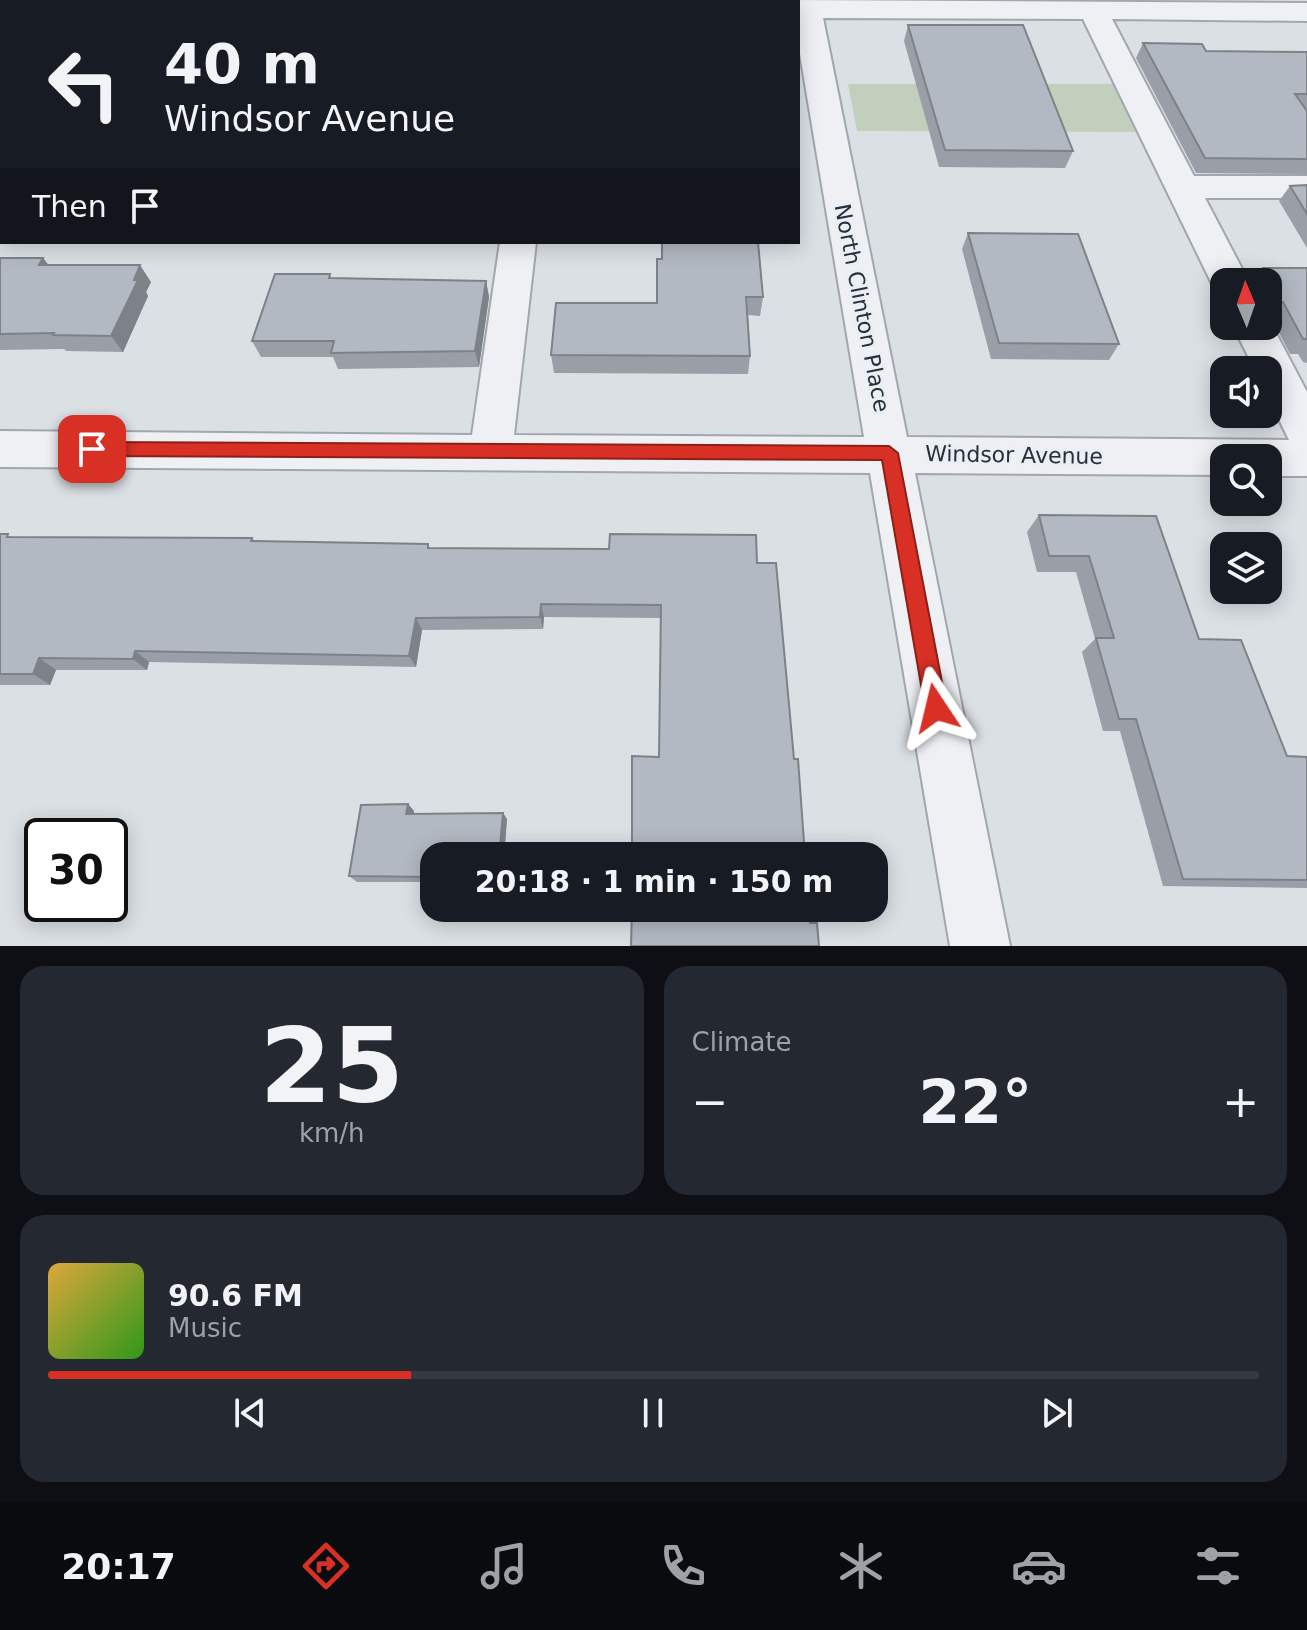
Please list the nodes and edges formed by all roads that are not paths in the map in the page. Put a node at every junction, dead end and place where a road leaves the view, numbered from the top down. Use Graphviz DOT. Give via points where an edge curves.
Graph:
graph roads {
  1 [pos="803,6"];
  2 [pos="1093,10"];
  3 [pos="1307,12"];
  4 [pos="1183,187"];
  5 [pos="1307,187"];
  6 [pos="518,244"];
  7 [pos="1223,268"];
  8 [pos="1260,340"];
  9 [pos="1307,433"];
  10 [pos="0,449"];
  11 [pos="491,451"];
  12 [pos="889,453"];
  13 [pos="1307,458"];
  14 [pos="980,946"];
  1 -- 2 [label="street"];
  1 -- 12 [label="street, North Clinton Place"];
  2 -- 3 [label="street"];
  2 -- 4 [label="street"];
  4 -- 5 [label="street"];
  4 -- 7 [label="street"];
  6 -- 11 [label="street"];
  8 -- 9 [label="street"];
  10 -- 11 [label="street, Windsor Avenue"];
  11 -- 12 [label="street, Windsor Avenue"];
  12 -- 13 [label="street, Windsor Avenue"];
  12 -- 14 [label="street, North Clinton Place"];
}
